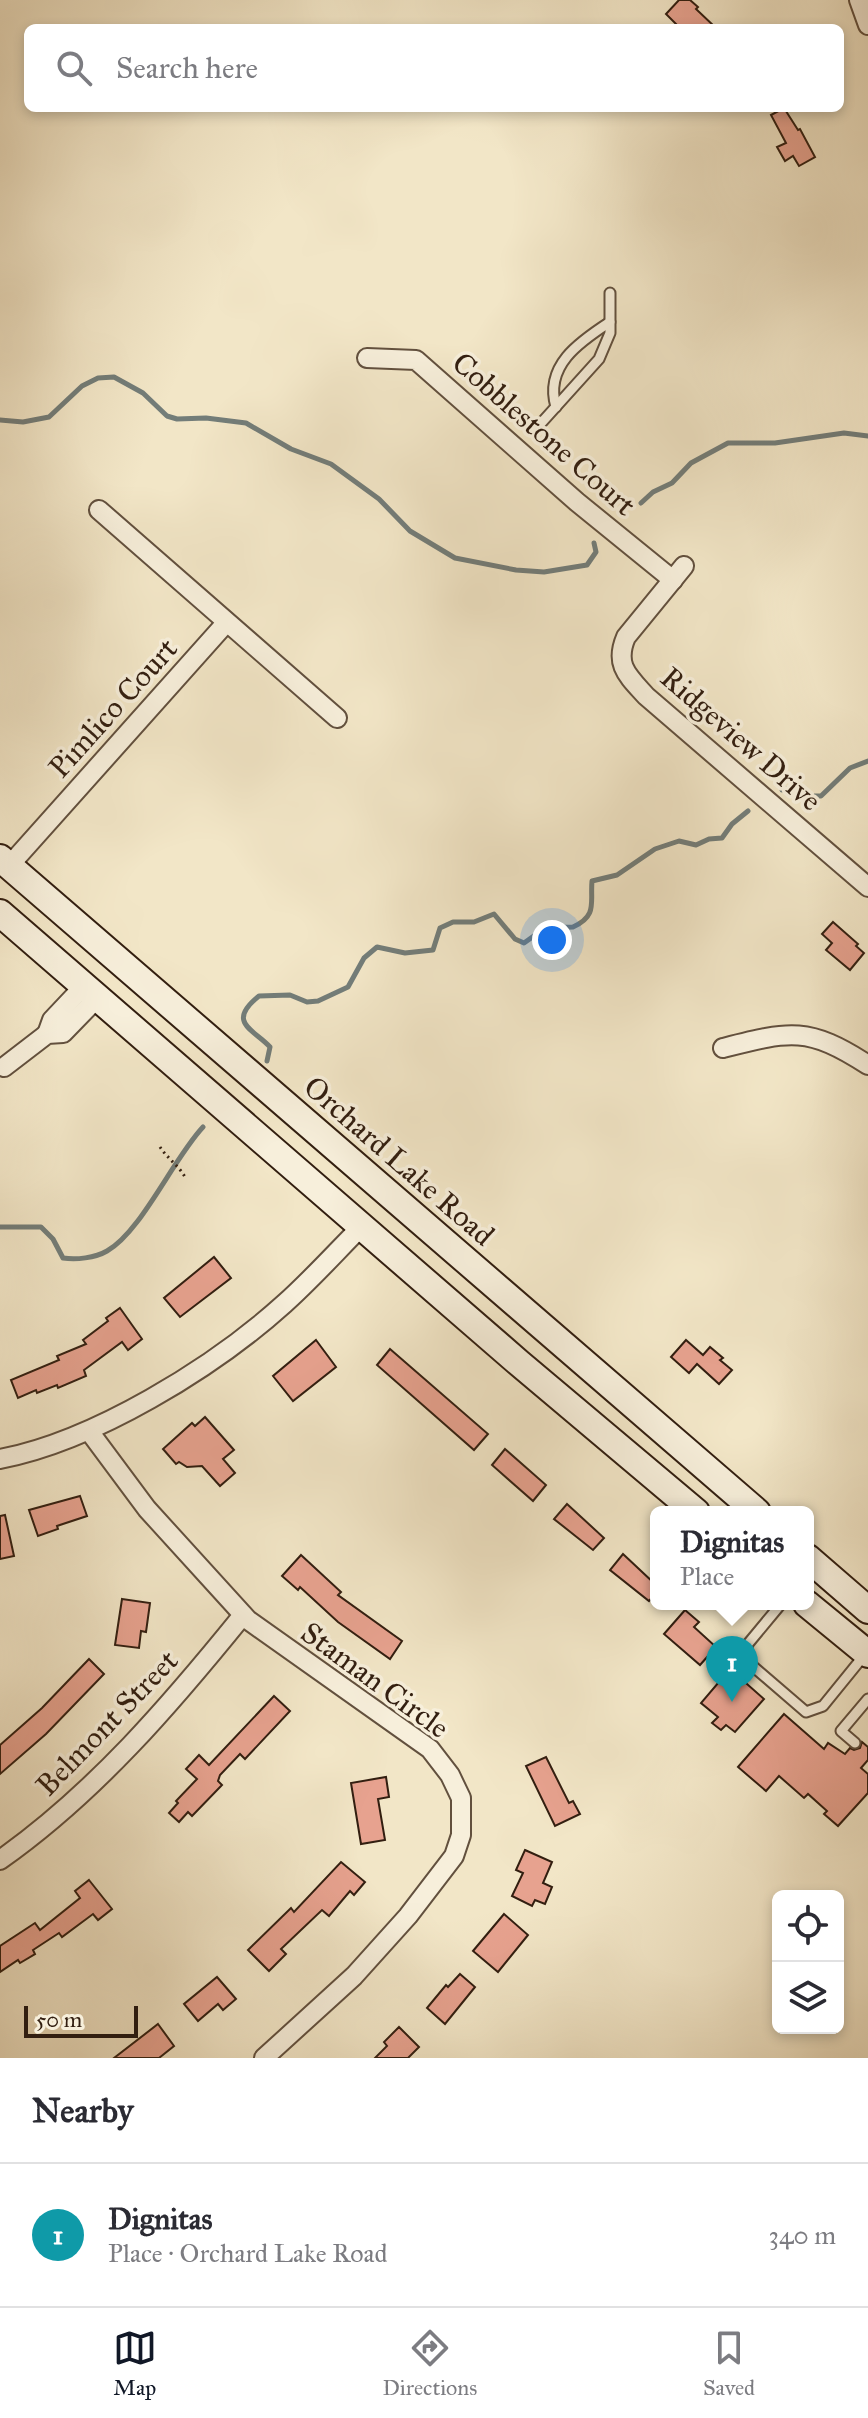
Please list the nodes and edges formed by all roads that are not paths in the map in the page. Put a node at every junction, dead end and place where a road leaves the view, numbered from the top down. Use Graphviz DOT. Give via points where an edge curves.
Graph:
graph roads {
  1 [pos="859,0"];
  2 [pos="868,25"];
  3 [pos="610,293"];
  4 [pos="610,322"];
  5 [pos="367,358"];
  6 [pos="556,407"];
  7 [pos="534,431"];
  8 [pos="99,510"];
  9 [pos="678,573"];
  10 [pos="226,623"];
  11 [pos="337,718"];
  12 [pos="5,862"];
  13 [pos="868,887"];
  14 [pos="0,913"];
  15 [pos="92,991"];
  16 [pos="723,1048"];
  17 [pos="868,1065"];
  18 [pos="4,1067"];
  19 [pos="184,1072"];
  20 [pos="322,1137"];
  21 [pos="362,1226"];
  22 [pos="561,1344"];
  23 [pos="519,1363"];
  24 [pos="89,1431"];
  25 [pos="0,1459"];
  26 [pos="689,1506"];
  27 [pos="750,1506"];
  28 [pos="814,1563"];
  29 [pos="776,1610"];
  30 [pos="814,1610"];
  31 [pos="868,1610"];
  32 [pos="243,1615"];
  33 [pos="867,1653"];
  34 [pos="868,1699"];
  35 [pos="855,1743"];
  36 [pos="0,1860"];
  37 [pos="264,2058"];
  1 -- 2 [label="street"];
  3 -- 4 [label="lane"];
  4 -- 6 [label="lane" via="599,359"];
  4 -- 6 [label="lane" via="560,366 553,381"];
  5 -- 9 [label="street, Cobblestone Court" via="416,360 577,502"];
  6 -- 7 [label="lane"];
  8 -- 10 [label="street"];
  9 -- 13 [label="street, Ridgeview Drive" via="626,637 621,662 626,674"];
  10 -- 11 [label="street"];
  10 -- 12 [label="street, Pimlico Court"];
  12 -- 20 [label="main road, Orchard Lake Road"];
  14 -- 15 [label="main road"];
  15 -- 18 [label="street" via="52,1020 47,1034"];
  15 -- 19 [label="main road"];
  16 -- 17 [label="street" via="777,1034 802,1035 837,1045"];
  19 -- 20 [label="main road" via="194,1060 212,1059 292,1128"];
  19 -- 21 [label="main road"];
  20 -- 22 [label="main road, Orchard Lake Road"];
  21 -- 23 [label="main road"];
  21 -- 24 [label="street" via="284,1304 237,1342 192,1374"];
  22 -- 23 [label="main road" via="544,1361"];
  22 -- 27 [label="main road, Orchard Lake Road"];
  23 -- 26 [label="main road"];
  24 -- 25 [label="street"];
  24 -- 32 [label="street, Staman Circle" via="147,1509"];
  28 -- 31 [label="main road"];
  29 -- 33 [label="lane" via="747,1645 749,1663 806,1712 823,1706"];
  30 -- 33 [label="main road"];
  32 -- 36 [label="street, Belmont Street" via="118,1758 37,1834"];
  32 -- 37 [label="street, Staman Circle" via="430,1749 461,1798 461,1835 440,1877 354,1976"];
  34 -- 35 [label="lane" via="841,1731"];
}
